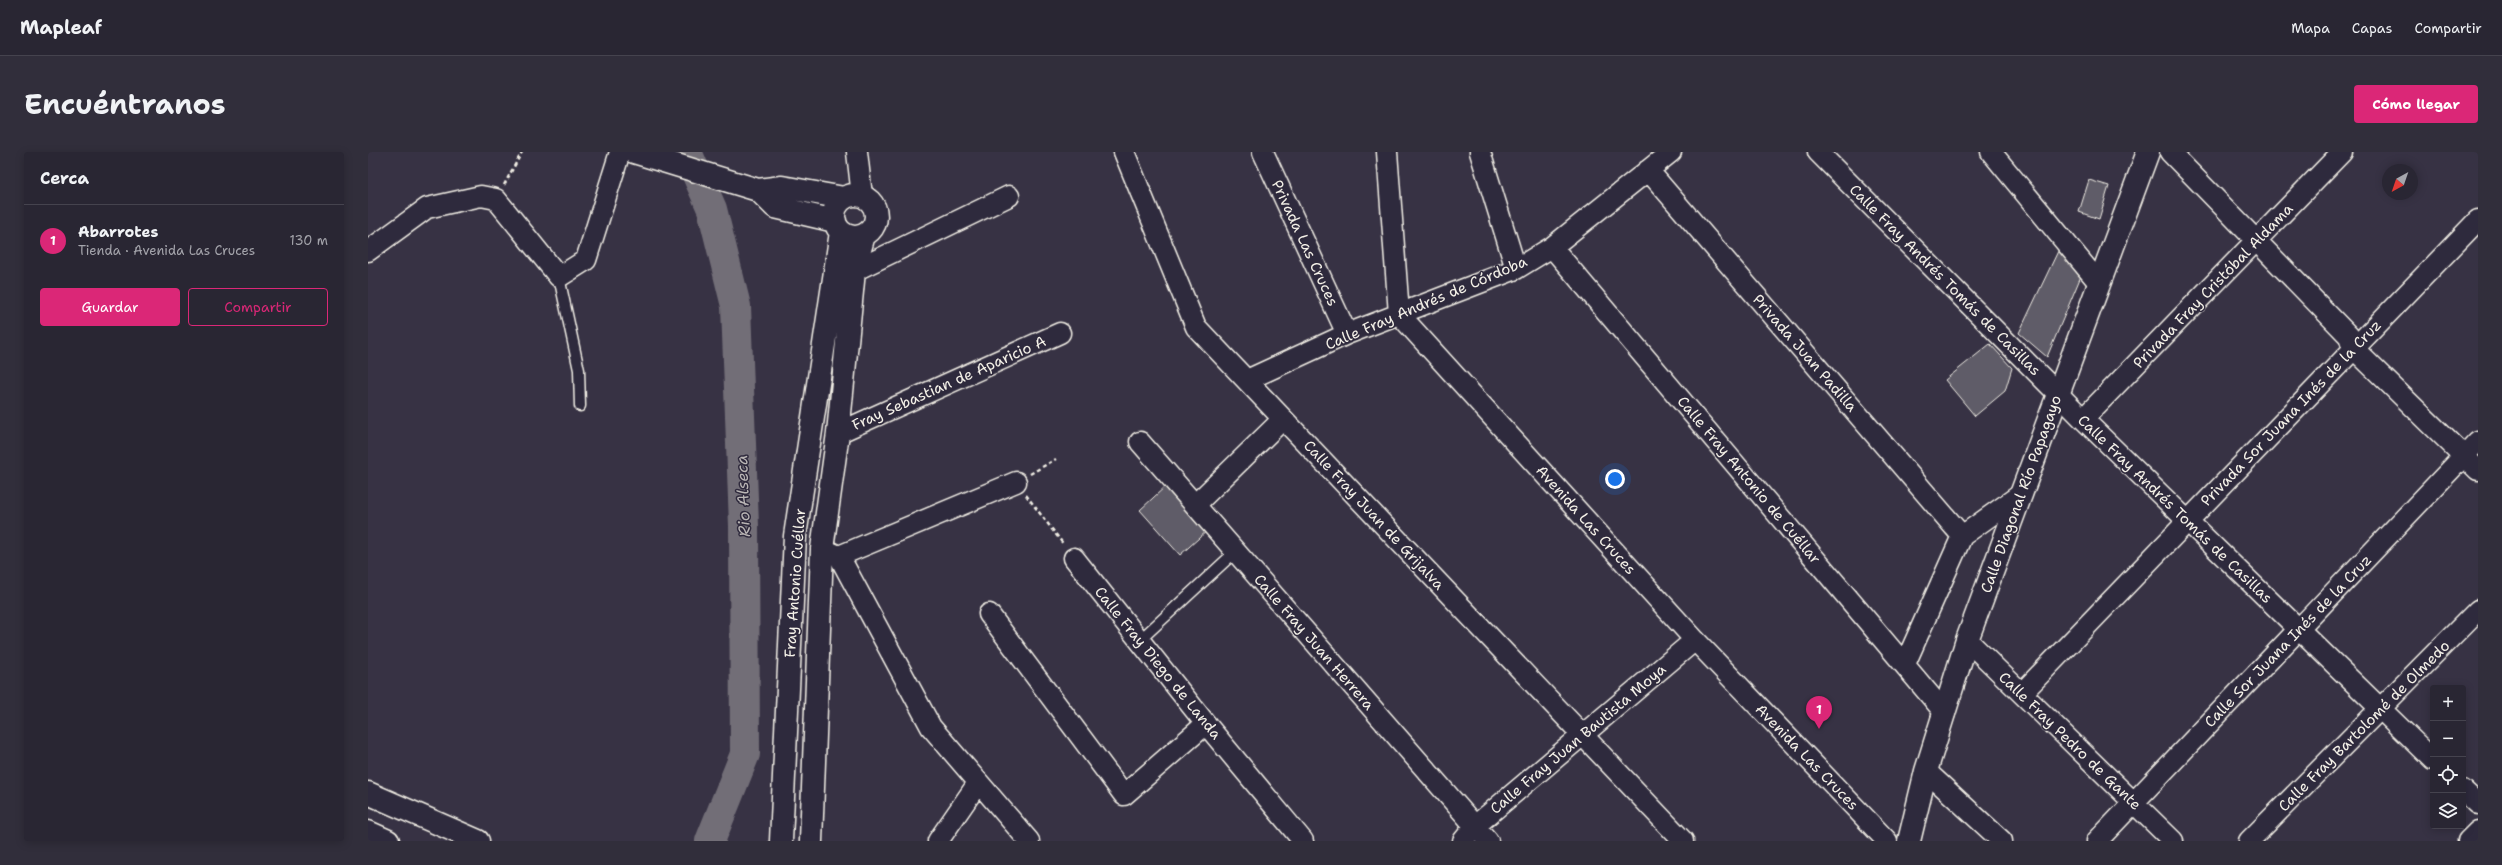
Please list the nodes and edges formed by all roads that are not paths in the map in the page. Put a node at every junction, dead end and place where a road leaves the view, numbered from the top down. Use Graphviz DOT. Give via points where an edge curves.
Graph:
graph roads {
  1 [pos="620,152"];
  2 [pos="634,152"];
  3 [pos="857,152"];
  4 [pos="1124,152"];
  5 [pos="1263,152"];
  6 [pos="1387,152"];
  7 [pos="1480,152"];
  8 [pos="1671,152"];
  9 [pos="1818,152"];
  10 [pos="1991,152"];
  11 [pos="2148,152"];
  12 [pos="2170,152"];
  13 [pos="2342,152"];
  14 [pos="1648,170"];
  15 [pos="758,190"];
  16 [pos="1009,196"];
  17 [pos="853,197"];
  18 [pos="2478,220"];
  19 [pos="838,226"];
  20 [pos="864,235"];
  21 [pos="2257,242"];
  22 [pos="1552,247"];
  23 [pos="368,251"];
  24 [pos="1516,269"];
  25 [pos="854,271"];
  26 [pos="559,278"];
  27 [pos="2099,283"];
  28 [pos="1399,314"];
  29 [pos="1060,333"];
  30 [pos="1347,334"];
  31 [pos="2354,341"];
  32 [pos="1247,380"];
  33 [pos="2058,394"];
  34 [pos="580,406"];
  35 [pos="1282,419"];
  36 [pos="2083,419"];
  37 [pos="838,433"];
  38 [pos="1140,442"];
  39 [pos="2473,449"];
  40 [pos="2478,470"];
  41 [pos="1016,482"];
  42 [pos="2021,494"];
  43 [pos="1195,505"];
  44 [pos="2188,521"];
  45 [pos="1962,536"];
  46 [pos="831,552"];
  47 [pos="1235,552"];
  48 [pos="1074,558"];
  49 [pos="2478,610"];
  50 [pos="989,614"];
  51 [pos="2299,629"];
  52 [pos="1140,640"];
  53 [pos="1695,640"];
  54 [pos="1967,640"];
  55 [pos="1905,664"];
  56 [pos="2022,693"];
  57 [pos="2380,709"];
  58 [pos="1945,713"];
  59 [pos="1206,724"];
  60 [pos="1582,735"];
  61 [pos="2430,757"];
  62 [pos="1926,771"];
  63 [pos="978,783"];
  64 [pos="368,793"];
  65 [pos="2466,793"];
  66 [pos="2134,803"];
  67 [pos="2478,804"];
  68 [pos="1476,826"];
  69 [pos="2478,831"];
  70 [pos="368,832"];
  71 [pos="388,841"];
  72 [pos="478,841"];
  73 [pos="781,841"];
  74 [pos="811,841"];
  75 [pos="938,841"];
  76 [pos="1029,841"];
  77 [pos="1303,841"];
  78 [pos="1463,841"];
  79 [pos="1488,841"];
  80 [pos="1682,841"];
  81 [pos="1888,841"];
  82 [pos="1909,841"];
  83 [pos="2002,841"];
  84 [pos="2097,841"];
  85 [pos="2173,841"];
  86 [pos="2249,841"];
  87 [pos="2468,841"];
  1 -- 26 [label="street" via="586,260"];
  2 -- 15 [label="street"];
  3 -- 17 [label="street"];
  4 -- 32 [label="street, Calle Fray Juan de Grijalva" via="1196,327"];
  5 -- 30 [label="street, Privada Las Cruces"];
  6 -- 28 [label="street"];
  7 -- 24 [label="street"];
  8 -- 14 [label="street, Calle Fray Andrés de Córdoba"];
  9 -- 33 [label="street, Calle Fray Andrés Tomás de Casillas"];
  10 -- 27 [label="street"];
  11 -- 27 [label="street, Calle Diagonal Río Papagayo"];
  12 -- 21 [label="street"];
  13 -- 21 [label="street, Privada Fray Cristóbal Aldama"];
  14 -- 22 [label="street, Calle Fray Andrés de Córdoba"];
  14 -- 45 [label="street, Privada Juan Padilla"];
  15 -- 17 [label="street" via="782,187"];
  15 -- 19 [label="street" via="775,207"];
  16 -- 25 [label="street"];
  17 -- 19 [label="street" via="836,208"];
  17 -- 20 [label="street" via="873,205 876,218 870,231"];
  18 -- 31 [label="street, Privada Sor Juana Inés de la Cruz"];
  19 -- 20 [label="street" via="852,237"];
  19 -- 73 [label="street, Fray Antonio Cuéllar" via="795,536"];
  20 -- 25 [label="street, Fray Antonio Cuéllar"];
  21 -- 31 [label="street"];
  21 -- 36 [label="street, Privada Fray Cristóbal Aldama"];
  22 -- 24 [label="street, Calle Fray Andrés de Córdoba"];
  22 -- 55 [label="street, Calle Fray Antonio de Cuéllar"];
  23 -- 26 [label="street" via="427,208 481,196 496,199"];
  24 -- 28 [label="street, Calle Fray Andrés de Córdoba"];
  25 -- 37 [label="street, Fray Antonio Cuéllar"];
  26 -- 34 [label="lane" via="579,370"];
  27 -- 33 [label="street, Calle Diagonal Río Papagayo"];
  28 -- 30 [label="street, Calle Fray Andrés de Córdoba"];
  28 -- 53 [label="street, Avenida Las Cruces"];
  29 -- 37 [label="street, Fray Sebastian de Aparicio A"];
  30 -- 32 [label="street, Calle Fray Andrés de Córdoba"];
  31 -- 39 [label="street"];
  31 -- 44 [label="street, Privada Sor Juana Inés de la Cruz"];
  32 -- 35 [label="street, Calle Fray Juan de Grijalva"];
  33 -- 36 [label="street, Calle Fray Andrés Tomás de Casillas"];
  33 -- 42 [label="street, Calle Diagonal Río Papagayo"];
  35 -- 43 [label="street"];
  35 -- 60 [label="street, Calle Fray Juan de Grijalva"];
  36 -- 44 [label="street, Calle Fray Andrés Tomás de Casillas"];
  37 -- 46 [label="street, Fray Antonio Cuéllar"];
  38 -- 43 [label="street, Calle Fray Juan Herrera"];
  39 -- 40 [label="street"];
  39 -- 51 [label="street, Calle Sor Juana Inés de la Cruz"];
  41 -- 46 [label="street"];
  42 -- 45 [label="street"];
  42 -- 54 [label="street, Calle Diagonal Río Papagayo"];
  43 -- 47 [label="street, Calle Fray Juan Herrera"];
  44 -- 51 [label="street, Calle Fray Andrés Tomás de Casillas"];
  44 -- 56 [label="street, Privada Sor Juana Inés de la Cruz"];
  45 -- 55 [label="street"];
  46 -- 63 [label="street" via="931,727"];
  46 -- 74 [label="street, Fray Antonio Cuéllar"];
  47 -- 52 [label="lane"];
  47 -- 68 [label="street, Calle Fray Juan Herrera"];
  48 -- 52 [label="street, Calle Fray Diego de Landa"];
  49 -- 57 [label="street, Calle Fray Bartolomé de Olmedo"];
  50 -- 59 [label="street" via="1124,795"];
  51 -- 57 [label="street, Calle Fray Andrés Tomás de Casillas"];
  51 -- 66 [label="street, Calle Sor Juana Inés de la Cruz"];
  52 -- 59 [label="street, Calle Fray Diego de Landa"];
  53 -- 60 [label="street, Calle Fray Juan Bautista Moya"];
  53 -- 81 [label="street, Avenida Las Cruces"];
  54 -- 56 [label="street, Calle Fray Pedro de Gante"];
  54 -- 58 [label="street, Calle Diagonal Río Papagayo"];
  55 -- 58 [label="street, Calle Fray Antonio de Cuéllar"];
  56 -- 66 [label="street, Calle Fray Pedro de Gante"];
  57 -- 61 [label="street, Calle Fray Andrés Tomás de Casillas"];
  57 -- 86 [label="street, Calle Fray Bartolomé de Olmedo"];
  58 -- 62 [label="street, Calle Diagonal Río Papagayo"];
  59 -- 77 [label="street, Calle Fray Diego de Landa"];
  60 -- 68 [label="street, Calle Fray Juan Bautista Moya"];
  60 -- 80 [label="street, Calle Fray Juan de Grijalva"];
  62 -- 82 [label="street, Calle Diagonal Río Papagayo"];
  62 -- 83 [label="street"];
  63 -- 75 [label="street"];
  63 -- 76 [label="street"];
  64 -- 72 [label="street"];
  65 -- 67 [label="street"];
  66 -- 84 [label="street, Calle Sor Juana Inés de la Cruz"];
  66 -- 85 [label="street, Calle Fray Pedro de Gante"];
  68 -- 78 [label="street, Calle Fray Juan Bautista Moya"];
  68 -- 79 [label="street, Calle Fray Juan Herrera"];
  69 -- 87 [label="street"];
  70 -- 71 [label="street"];
}
